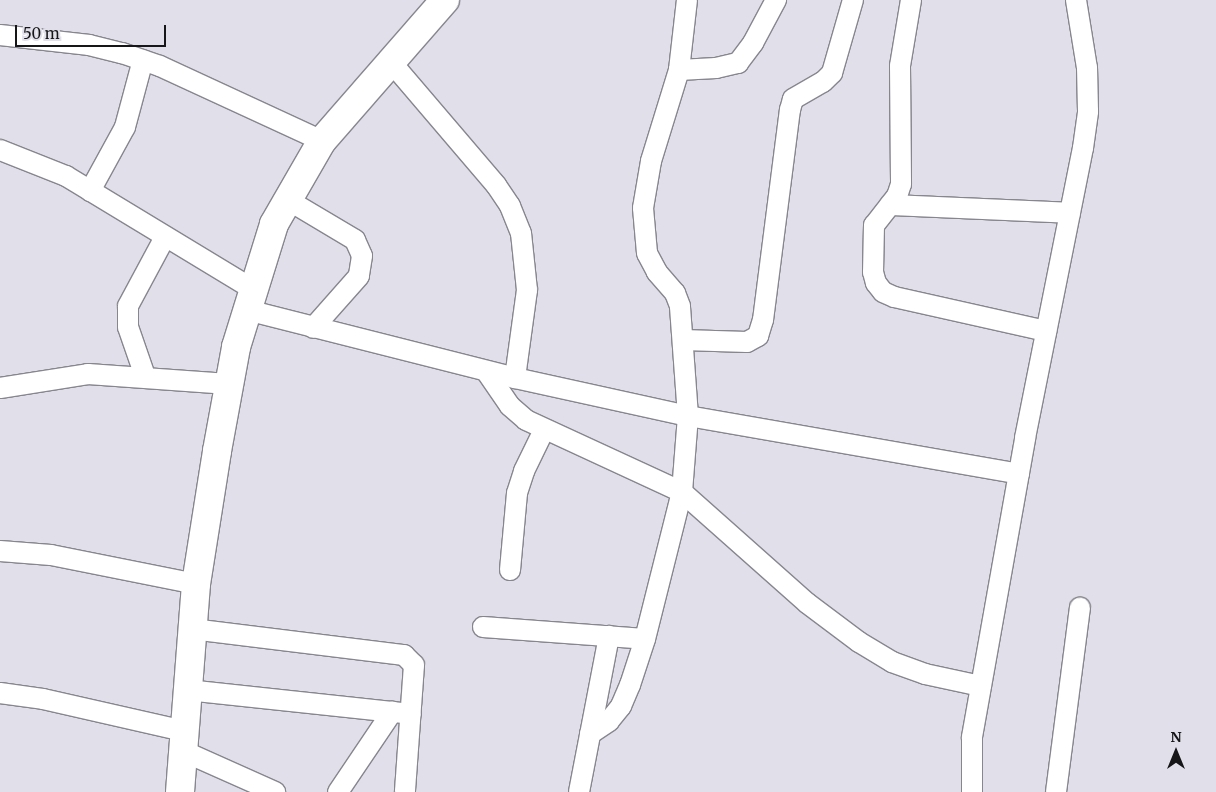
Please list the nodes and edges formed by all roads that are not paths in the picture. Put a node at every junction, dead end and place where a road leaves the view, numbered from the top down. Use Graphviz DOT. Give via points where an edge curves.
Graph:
graph roads {
  1 [pos="445,0"];
  2 [pos="687,0"];
  3 [pos="776,0"];
  4 [pos="853,0"];
  5 [pos="911,0"];
  6 [pos="1076,0"];
  7 [pos="0,35"];
  8 [pos="143,60"];
  9 [pos="391,62"];
  10 [pos="679,70"];
  11 [pos="322,141"];
  12 [pos="0,150"];
  13 [pos="90,191"];
  14 [pos="288,200"];
  15 [pos="890,205"];
  16 [pos="1070,213"];
  17 [pos="165,237"];
  18 [pos="250,300"];
  19 [pos="313,328"];
  20 [pos="1046,331"];
  21 [pos="683,340"];
  22 [pos="486,371"];
  23 [pos="145,376"];
  24 [pos="515,378"];
  25 [pos="229,384"];
  26 [pos="0,388"];
  27 [pos="688,416"];
  28 [pos="544,430"];
  29 [pos="1019,474"];
  30 [pos="682,492"];
  31 [pos="0,551"];
  32 [pos="510,570"];
  33 [pos="196,584"];
  34 [pos="1080,608"];
  35 [pos="483,626"];
  36 [pos="192,628"];
  37 [pos="609,636"];
  38 [pos="646,639"];
  39 [pos="981,686"];
  40 [pos="187,690"];
  41 [pos="0,693"];
  42 [pos="402,713"];
  43 [pos="590,734"];
  44 [pos="184,741"];
  45 [pos="180,792"];
  46 [pos="275,792"];
  47 [pos="338,792"];
  48 [pos="405,792"];
  49 [pos="580,792"];
  50 [pos="972,792"];
  51 [pos="1056,792"];
  1 -- 9 [label="main road"];
  2 -- 10 [label="street"];
  3 -- 10 [label="street" via="753,43 738,63"];
  4 -- 21 [label="street" via="832,73 793,100 790,110 763,320 758,336 747,342"];
  5 -- 15 [label="street" via="900,66 901,184"];
  6 -- 16 [label="street" via="1087,68 1088,111"];
  7 -- 8 [label="street" via="89,45"];
  8 -- 11 [label="street"];
  8 -- 13 [label="street" via="125,127"];
  9 -- 11 [label="main road"];
  9 -- 24 [label="street" via="496,185 510,206 521,234 527,290"];
  10 -- 21 [label="street" via="651,161 643,208 647,253 657,272 675,293 680,306"];
  11 -- 14 [label="main road"];
  12 -- 13 [label="street" via="31,160"];
  13 -- 17 [label="street"];
  14 -- 18 [label="main road" via="274,224"];
  14 -- 19 [label="street" via="355,240 362,256 359,276 346,295"];
  15 -- 16 [label="street"];
  15 -- 20 [label="street" via="874,225 872,272 882,292 894,298"];
  16 -- 20 [label="street"];
  17 -- 18 [label="street"];
  17 -- 23 [label="street" via="128,306 128,327"];
  18 -- 19 [label="street"];
  18 -- 25 [label="main road"];
  19 -- 22 [label="street"];
  20 -- 29 [label="street"];
  21 -- 27 [label="street"];
  22 -- 24 [label="street"];
  22 -- 28 [label="street" via="510,406"];
  23 -- 25 [label="street"];
  23 -- 26 [label="street" via="88,374"];
  24 -- 27 [label="street"];
  25 -- 33 [label="main road"];
  27 -- 29 [label="street"];
  27 -- 30 [label="street"];
  28 -- 30 [label="street"];
  28 -- 32 [label="street" via="524,471 518,493"];
  29 -- 39 [label="street"];
  30 -- 38 [label="street"];
  30 -- 39 [label="street" via="807,603 859,642 892,662 925,674"];
  31 -- 33 [label="street" via="51,555"];
  33 -- 36 [label="main road"];
  34 -- 51 [label="street"];
  35 -- 37 [label="street"];
  36 -- 40 [label="main road"];
  36 -- 42 [label="street" via="404,655 414,665"];
  37 -- 38 [label="street"];
  37 -- 43 [label="street"];
  38 -- 43 [label="street" via="621,706 609,721"];
  39 -- 50 [label="street" via="972,737"];
  40 -- 42 [label="street"];
  40 -- 44 [label="main road"];
  41 -- 44 [label="street" via="43,699"];
  42 -- 47 [label="street"];
  42 -- 48 [label="street"];
  43 -- 49 [label="street"];
  44 -- 45 [label="main road"];
  44 -- 46 [label="street"];
}
